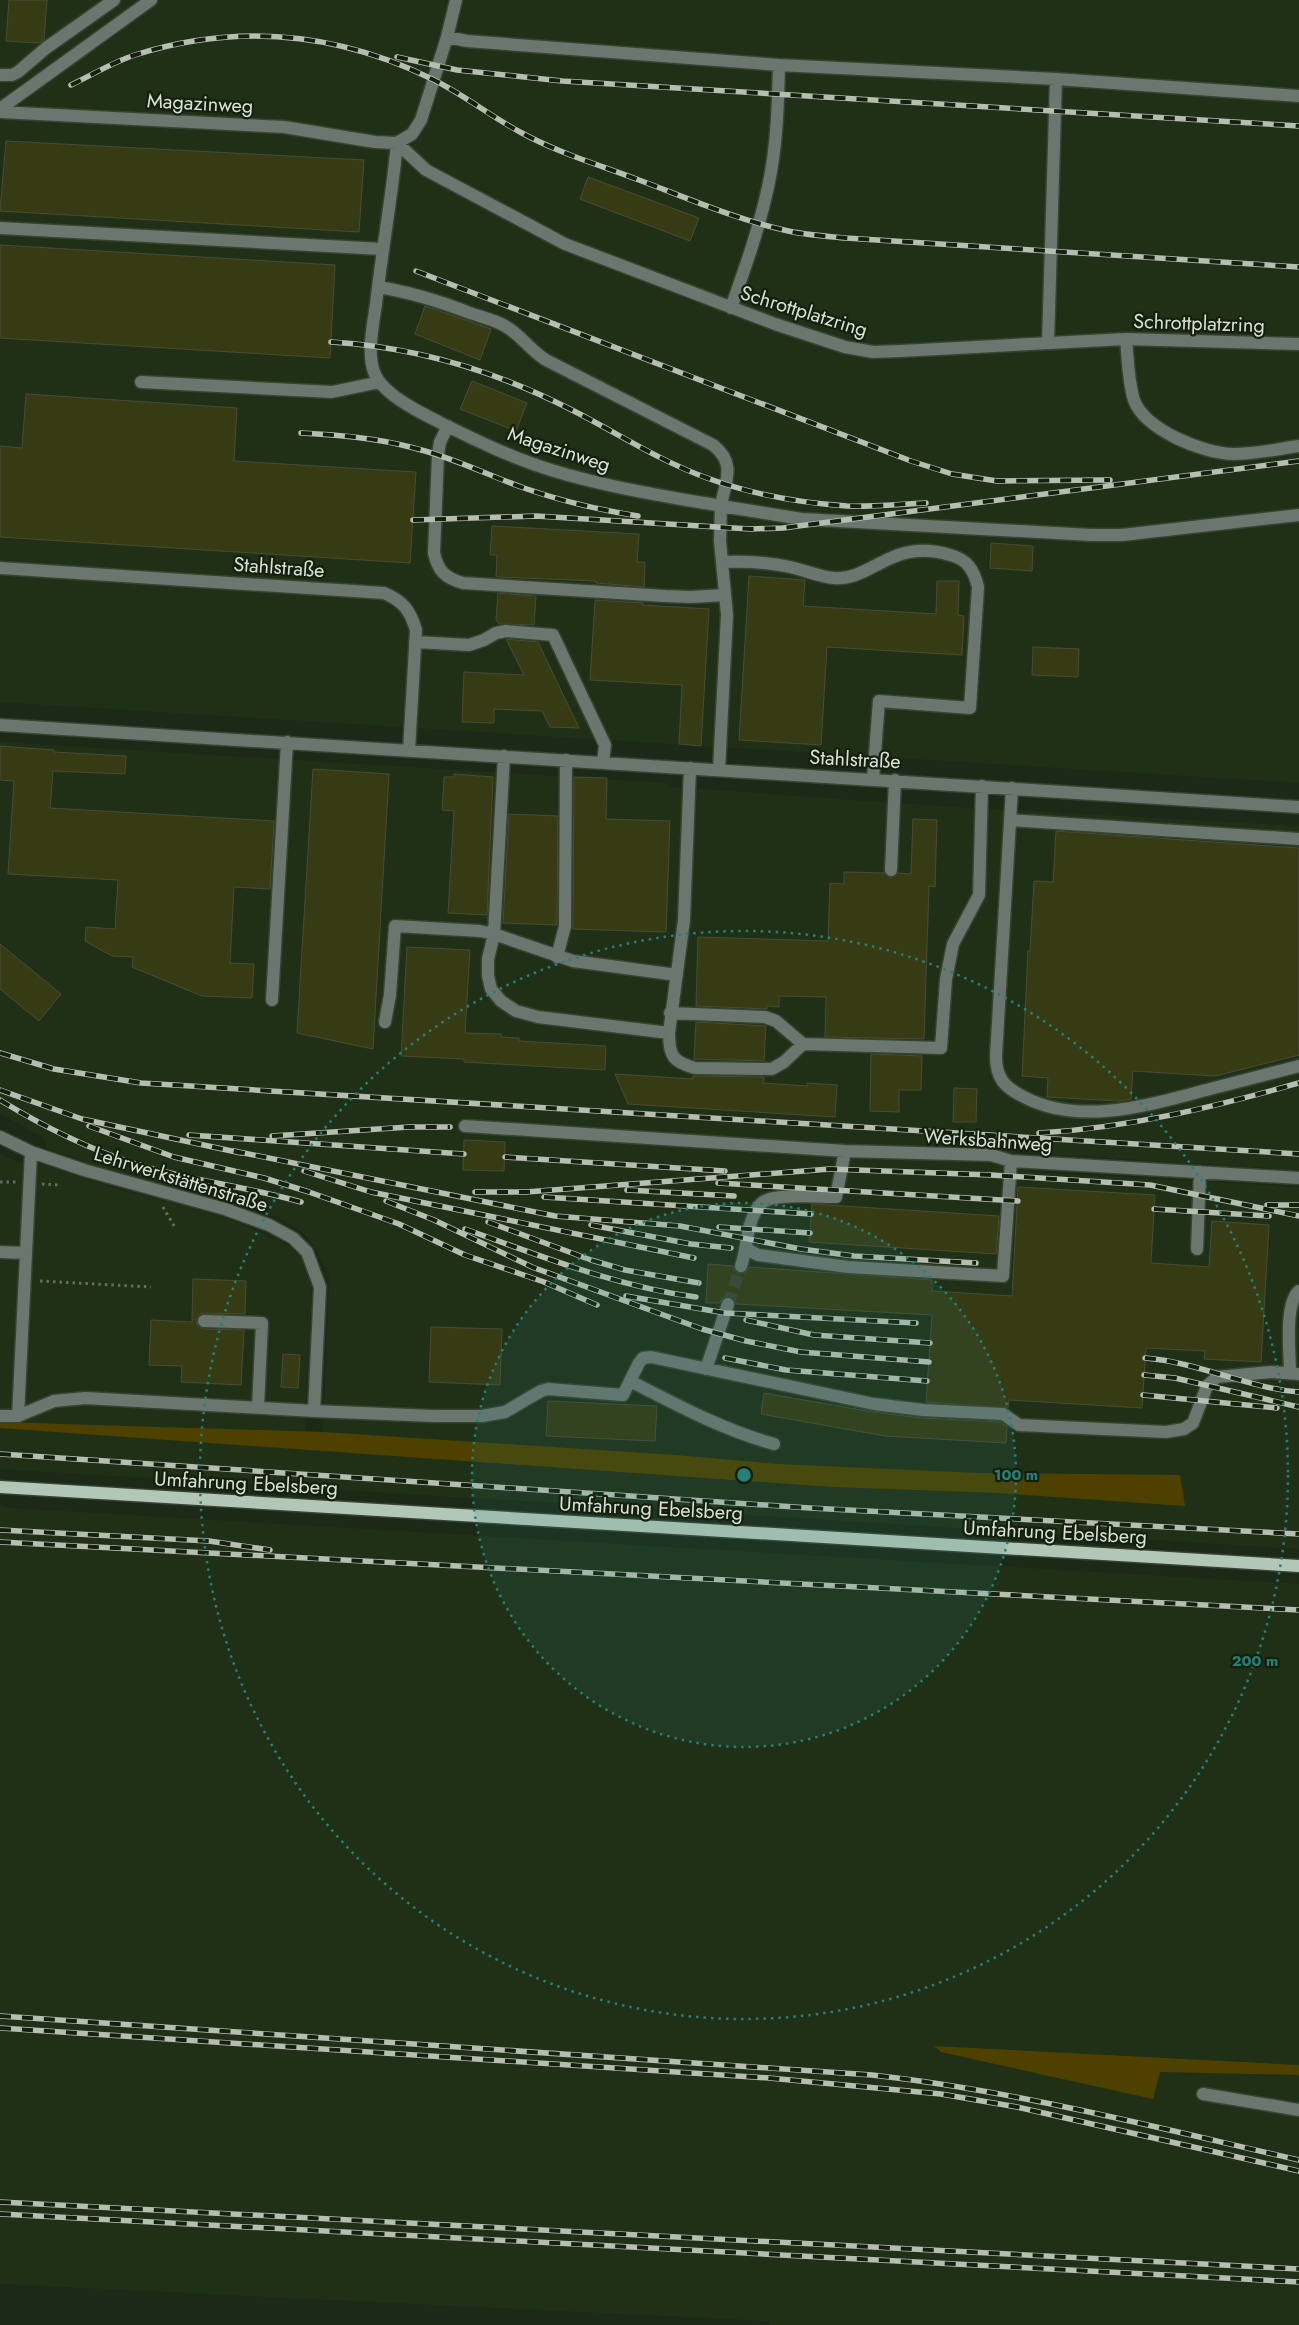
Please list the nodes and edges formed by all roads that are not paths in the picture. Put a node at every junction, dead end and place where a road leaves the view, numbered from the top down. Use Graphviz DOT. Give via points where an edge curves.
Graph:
graph roads {
  1 [pos="114,0"];
  2 [pos="151,0"];
  3 [pos="456,0"];
  4 [pos="447,37"];
  5 [pos="779,65"];
  6 [pos="0,75"];
  7 [pos="1056,80"];
  8 [pos="1299,96"];
  9 [pos="0,110"];
  10 [pos="397,143"];
  11 [pos="0,228"];
  12 [pos="382,249"];
  13 [pos="378,287"];
  14 [pos="731,308"];
  15 [pos="1126,339"];
  16 [pos="1048,343"];
  17 [pos="1299,344"];
  18 [pos="141,382"];
  19 [pos="380,382"];
  20 [pos="448,426"];
  21 [pos="1299,446"];
  22 [pos="721,506"];
  23 [pos="1299,515"];
  24 [pos="722,562"];
  25 [pos="0,568"];
  26 [pos="725,595"];
  27 [pos="415,642"];
  28 [pos="0,725"];
  29 [pos="287,742"];
  30 [pos="409,750"];
  31 [pos="504,756"];
  32 [pos="566,760"];
  33 [pos="604,762"];
  34 [pos="690,768"];
  35 [pos="719,770"];
  36 [pos="873,779"];
  37 [pos="895,780"];
  38 [pos="982,786"];
  39 [pos="1012,788"];
  40 [pos="1299,807"];
  41 [pos="1010,820"];
  42 [pos="1299,839"];
  43 [pos="891,870"];
  44 [pos="494,934"];
  45 [pos="558,957"];
  46 [pos="676,974"];
  47 [pos="272,1000"];
  48 [pos="670,1013"];
  49 [pos="385,1022"];
  50 [pos="669,1034"];
  51 [pos="803,1044"];
  52 [pos="1299,1066"];
  53 [pos="465,1126"];
  54 [pos="0,1137"];
  55 [pos="845,1151"];
  56 [pos="31,1152"];
  57 [pos="1011,1161"];
  58 [pos="1200,1172"];
  59 [pos="1299,1178"];
  60 [pos="747,1249"];
  61 [pos="1197,1249"];
  62 [pos="0,1252"];
  63 [pos="26,1253"];
  64 [pos="741,1266"];
  65 [pos="1299,1291"];
  66 [pos="728,1304"];
  67 [pos="204,1321"];
  68 [pos="706,1369"];
  69 [pos="1294,1374"];
  70 [pos="630,1381"];
  71 [pos="258,1407"];
  72 [pos="314,1410"];
  73 [pos="0,1416"];
  74 [pos="18,1416"];
  75 [pos="774,1444"];
  76 [pos="0,1487"];
  77 [pos="1299,1566"];
  78 [pos="1203,2094"];
  79 [pos="1299,2110"];
  1 -- 6 [label="street" via="18,72"];
  2 -- 9 [label="street"];
  3 -- 4 [label="street"];
  4 -- 5 [label="street"];
  4 -- 10 [label="street" via="421,120 412,134"];
  5 -- 7 [label="street"];
  5 -- 14 [label="street" via="778,118 768,185 756,238"];
  7 -- 8 [label="street"];
  7 -- 16 [label="street"];
  9 -- 10 [label="street, Magazinweg" via="284,127"];
  10 -- 12 [label="street"];
  10 -- 14 [label="street, Schrottplatzring" via="426,170 565,244"];
  11 -- 12 [label="street"];
  12 -- 13 [label="street"];
  13 -- 19 [label="street" via="372,358 374,372"];
  13 -- 22 [label="street" via="431,298 504,325 546,360 713,445 728,462"];
  14 -- 16 [label="street, Schrottplatzring" via="845,347 873,352"];
  15 -- 16 [label="street, Schrottplatzring"];
  15 -- 17 [label="street, Schrottplatzring"];
  15 -- 21 [label="street" via="1134,400 1152,425 1212,450 1233,454"];
  18 -- 19 [label="street" via="332,392"];
  19 -- 20 [label="street, Magazinweg" via="405,403"];
  20 -- 22 [label="street, Magazinweg" via="550,470 593,482"];
  20 -- 26 [label="street" via="438,455 434,553 436,565 447,577 463,583 664,596"];
  22 -- 23 [label="street, Magazinweg" via="802,518 1091,535 1122,535"];
  22 -- 24 [label="street"];
  24 -- 26 [label="street"];
  24 -- 36 [label="street" via="751,561 846,578 893,557 921,550 956,556 975,574 978,587 970,708 879,701"];
  25 -- 27 [label="street, Stahlstraße" via="384,593 405,605 412,615"];
  26 -- 35 [label="street" via="727,615"];
  27 -- 30 [label="street, Stahlstraße"];
  27 -- 33 [label="street" via="468,645 506,631 553,635 605,745"];
  28 -- 29 [label="street, Stahlstraße"];
  29 -- 30 [label="street, Stahlstraße"];
  29 -- 47 [label="street"];
  30 -- 31 [label="street, Stahlstraße"];
  31 -- 32 [label="street, Stahlstraße"];
  31 -- 44 [label="street"];
  32 -- 33 [label="street, Stahlstraße"];
  32 -- 45 [label="street" via="565,926"];
  33 -- 34 [label="street, Stahlstraße"];
  34 -- 35 [label="street, Stahlstraße"];
  34 -- 46 [label="street" via="684,920"];
  35 -- 36 [label="street, Stahlstraße"];
  36 -- 37 [label="street, Stahlstraße"];
  37 -- 38 [label="street, Stahlstraße"];
  37 -- 43 [label="street"];
  38 -- 39 [label="street, Stahlstraße"];
  38 -- 51 [label="street" via="979,896 953,944 946,979 941,1048"];
  39 -- 40 [label="street, Stahlstraße"];
  39 -- 41 [label="street"];
  41 -- 42 [label="street"];
  41 -- 52 [label="street" via="996,1070 1002,1081 1016,1093 1053,1108 1081,1111 1124,1109"];
  44 -- 45 [label="street"];
  44 -- 49 [label="street" via="395,926"];
  44 -- 50 [label="street" via="488,959 491,988 501,1002 516,1011 538,1017"];
  45 -- 46 [label="street"];
  46 -- 48 [label="street"];
  48 -- 50 [label="street"];
  48 -- 51 [label="street" via="765,1017 776,1021"];
  50 -- 51 [label="street" via="669,1049 674,1058 695,1068 772,1069"];
  53 -- 55 [label="street, Werksbahnweg"];
  54 -- 56 [label="street, Lehrwerkstättenstraße"];
  55 -- 57 [label="street, Werksbahnweg" via="991,1155"];
  55 -- 60 [label="street" via="836,1197 774,1198 763,1202 750,1225"];
  56 -- 63 [label="street"];
  56 -- 72 [label="street, Lehrwerkstättenstraße" via="124,1182 225,1209 269,1225 293,1238 307,1252 320,1286"];
  57 -- 58 [label="street, Werksbahnweg"];
  57 -- 60 [label="street" via="1003,1276 848,1267 758,1255"];
  58 -- 59 [label="street, Werksbahnweg"];
  58 -- 61 [label="street"];
  60 -- 64 [label="street"];
  62 -- 63 [label="street"];
  63 -- 74 [label="street"];
  65 -- 69 [label="street" via="1292,1300 1290,1311"];
  66 -- 68 [label="street"];
  67 -- 71 [label="street" via="262,1323"];
  68 -- 69 [label="street" via="874,1404 1003,1414 1020,1425 1166,1432 1184,1429 1193,1423 1207,1386 1217,1377 1271,1372"];
  68 -- 70 [label="street" via="651,1356 643,1358"];
  70 -- 72 [label="street" via="623,1395 548,1389 505,1412 482,1416"];
  70 -- 75 [label="street" via="708,1421"];
  71 -- 72 [label="street"];
  71 -- 74 [label="street" via="84,1398 54,1401"];
  73 -- 74 [label="street"];
  76 -- 77 [label="main road, Umfahrung Ebelsberg"];
  78 -- 79 [label="street"];
}
